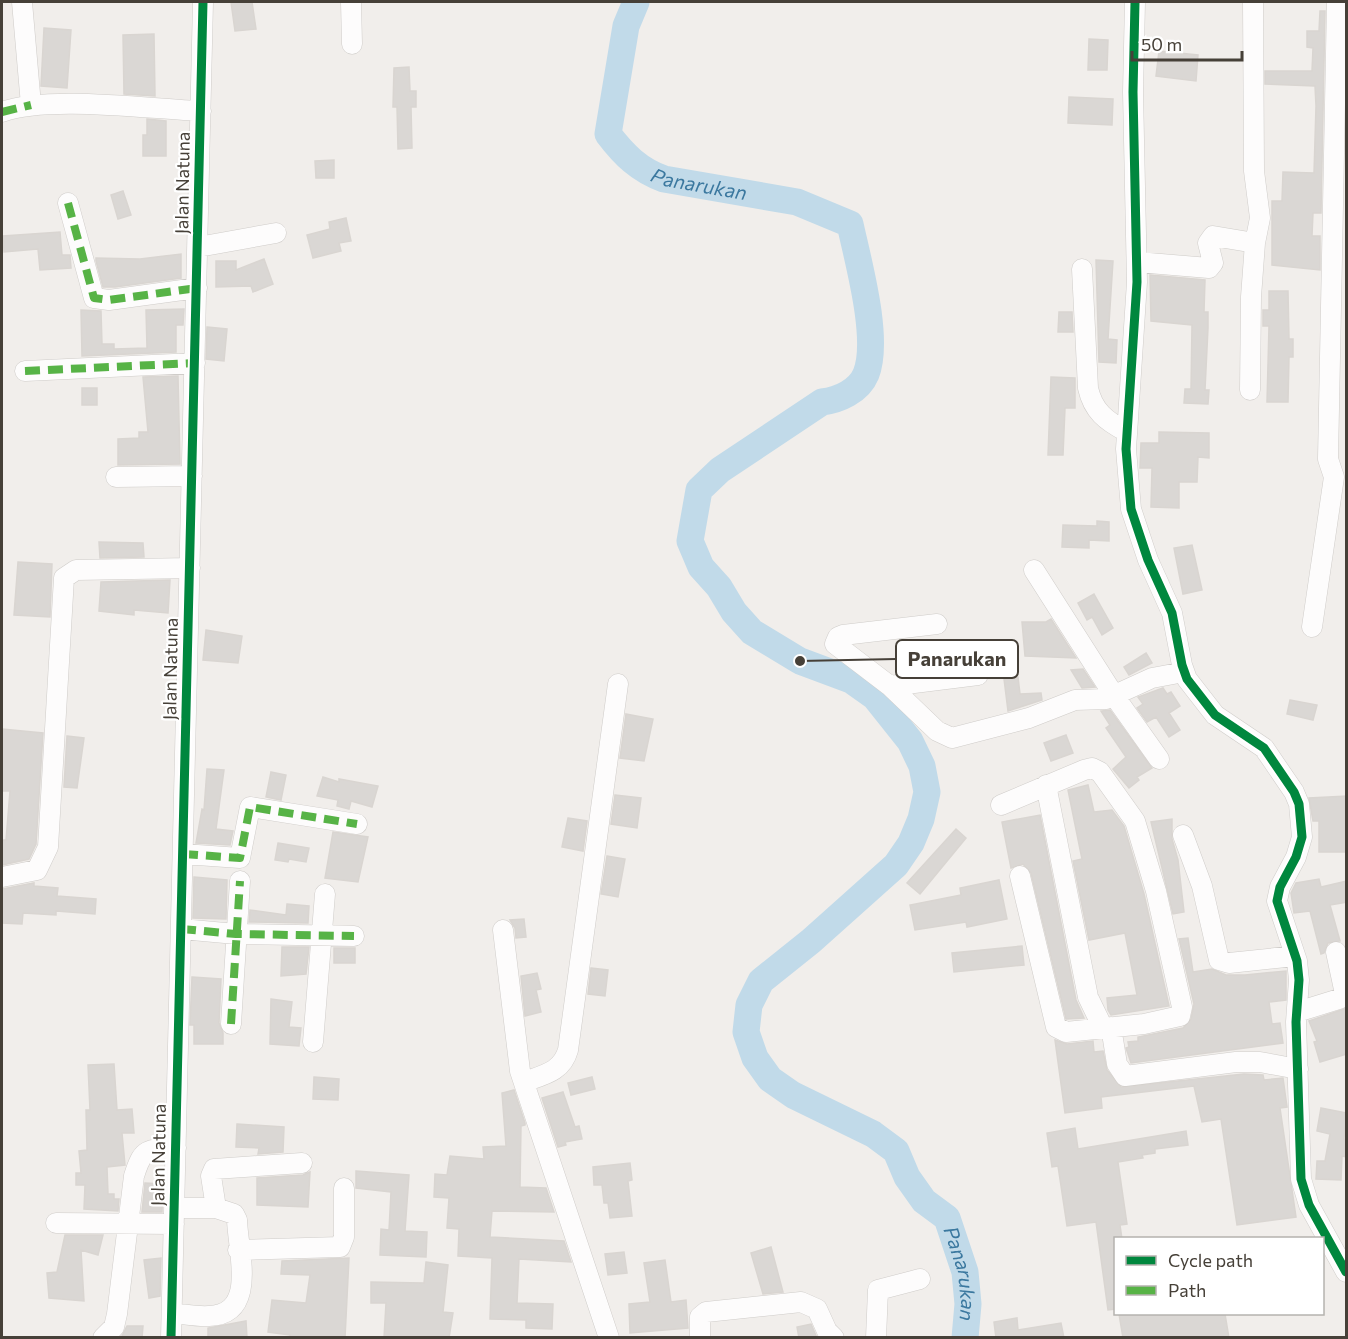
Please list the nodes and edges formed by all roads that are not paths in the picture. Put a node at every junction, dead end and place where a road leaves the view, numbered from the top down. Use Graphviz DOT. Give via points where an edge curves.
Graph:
graph roads {
  1 [pos="22,2"];
  2 [pos="204,2"];
  3 [pos="351,2"];
  4 [pos="1135,2"];
  5 [pos="1253,2"];
  6 [pos="1338,2"];
  7 [pos="351,44"];
  8 [pos="31,105"];
  9 [pos="201,111"];
  10 [pos="2,112"];
  11 [pos="68,203"];
  12 [pos="276,233"];
  13 [pos="1255,243"];
  14 [pos="198,247"];
  15 [pos="1137,262"];
  16 [pos="1082,269"];
  17 [pos="197,288"];
  18 [pos="195,363"];
  19 [pos="25,371"];
  20 [pos="1250,390"];
  21 [pos="1127,432"];
  22 [pos="192,476"];
  23 [pos="116,477"];
  24 [pos="190,568"];
  25 [pos="1034,570"];
  26 [pos="937,624"];
  27 [pos="1312,627"];
  28 [pos="1184,672"];
  29 [pos="978,675"];
  30 [pos="618,684"];
  31 [pos="890,686"];
  32 [pos="1115,697"];
  33 [pos="1160,759"];
  34 [pos="1046,785"];
  35 [pos="1001,805"];
  36 [pos="357,824"];
  37 [pos="1183,835"];
  38 [pos="183,854"];
  39 [pos="1020,876"];
  40 [pos="2,877"];
  41 [pos="240,881"];
  42 [pos="324,894"];
  43 [pos="181,929"];
  44 [pos="503,930"];
  45 [pos="236,934"];
  46 [pos="320,936"];
  47 [pos="354,936"];
  48 [pos="1336,952"];
  49 [pos="1295,956"];
  50 [pos="1297,1012"];
  51 [pos="231,1024"];
  52 [pos="1107,1028"];
  53 [pos="313,1042"];
  54 [pos="1298,1069"];
  55 [pos="524,1082"];
  56 [pos="176,1148"];
  57 [pos="302,1163"];
  58 [pos="344,1188"];
  59 [pos="216,1208"];
  60 [pos="174,1216"];
  61 [pos="128,1222"];
  62 [pos="56,1223"];
  63 [pos="238,1250"];
  64 [pos="1347,1272"];
  65 [pos="920,1279"];
  66 [pos="172,1313"];
  67 [pos="103,1338"];
  68 [pos="171,1338"];
  69 [pos="609,1338"];
  70 [pos="700,1338"];
  71 [pos="834,1338"];
  72 [pos="876,1338"];
  1 -- 8 [label="street"];
  2 -- 9 [label="street, Jalan Natuna"];
  3 -- 7 [label="street"];
  4 -- 15 [label="street"];
  5 -- 13 [label="street" via="1254,171 1260,218"];
  6 -- 27 [label="street" via="1329,459 1334,477"];
  8 -- 9 [label="street"];
  8 -- 10 [label="street"];
  9 -- 14 [label="street, Jalan Natuna"];
  11 -- 17 [label="street" via="94,298 109,300"];
  12 -- 14 [label="street"];
  13 -- 15 [label="street" via="1213,236 1208,243 1213,263 1209,268"];
  13 -- 20 [label="street"];
  14 -- 17 [label="street, Jalan Natuna"];
  15 -- 21 [label="street"];
  16 -- 21 [label="street" via="1091,402 1099,414"];
  17 -- 18 [label="street, Jalan Natuna"];
  18 -- 19 [label="street"];
  18 -- 22 [label="street, Jalan Natuna"];
  21 -- 28 [label="street" via="1131,509 1172,613"];
  22 -- 23 [label="street"];
  22 -- 24 [label="street, Jalan Natuna"];
  24 -- 38 [label="street, Jalan Natuna"];
  24 -- 40 [label="street" via="76,570 64,578 48,847 37,870"];
  25 -- 32 [label="street"];
  26 -- 31 [label="street" via="843,635 835,640 839,648"];
  28 -- 32 [label="street" via="1152,678"];
  28 -- 49 [label="street" via="1215,715 1264,748 1299,804 1300,846 1277,901"];
  29 -- 31 [label="street"];
  30 -- 55 [label="street" via="566,1059 558,1068"];
  31 -- 32 [label="street" via="937,731 951,738 1029,718 1075,700"];
  32 -- 33 [label="street"];
  34 -- 35 [label="street"];
  34 -- 52 [label="street" via="1088,997"];
  34 -- 52 [label="street" via="1092,768 1100,772 1135,821 1150,869 1181,1013 1177,1018"];
  36 -- 38 [label="street" via="250,807 240,858"];
  37 -- 49 [label="street" via="1199,877 1219,960 1229,963"];
  38 -- 43 [label="street, Jalan Natuna"];
  39 -- 52 [label="street" via="1056,1027 1066,1032"];
  41 -- 45 [label="street"];
  42 -- 46 [label="street"];
  43 -- 45 [label="street"];
  43 -- 56 [label="street, Jalan Natuna"];
  44 -- 55 [label="street"];
  45 -- 46 [label="street"];
  45 -- 51 [label="street"];
  46 -- 47 [label="street"];
  46 -- 53 [label="street"];
  48 -- 50 [label="street" via="1344,994"];
  49 -- 50 [label="street" via="1299,980"];
  50 -- 54 [label="street"];
  52 -- 54 [label="street" via="1117,1064 1125,1076 1236,1062"];
  54 -- 64 [label="street" via="1301,1179 1309,1205"];
  55 -- 69 [label="street"];
  56 -- 60 [label="street, Jalan Natuna"];
  56 -- 61 [label="street" via="152,1149 140,1157"];
  57 -- 59 [label="street" via="214,1169 211,1176"];
  58 -- 63 [label="street" via="344,1237 339,1247"];
  59 -- 60 [label="street"];
  59 -- 63 [label="street" via="234,1214"];
  60 -- 61 [label="street"];
  60 -- 66 [label="street, Jalan Natuna"];
  61 -- 62 [label="street"];
  61 -- 67 [label="street" via="116,1321"];
  63 -- 66 [label="street" via="243,1288 230,1310 208,1317"];
  65 -- 72 [label="street" via="878,1290"];
  66 -- 68 [label="street, Jalan Natuna"];
  70 -- 71 [label="street" via="700,1317 706,1312 801,1302 817,1310"];
}
